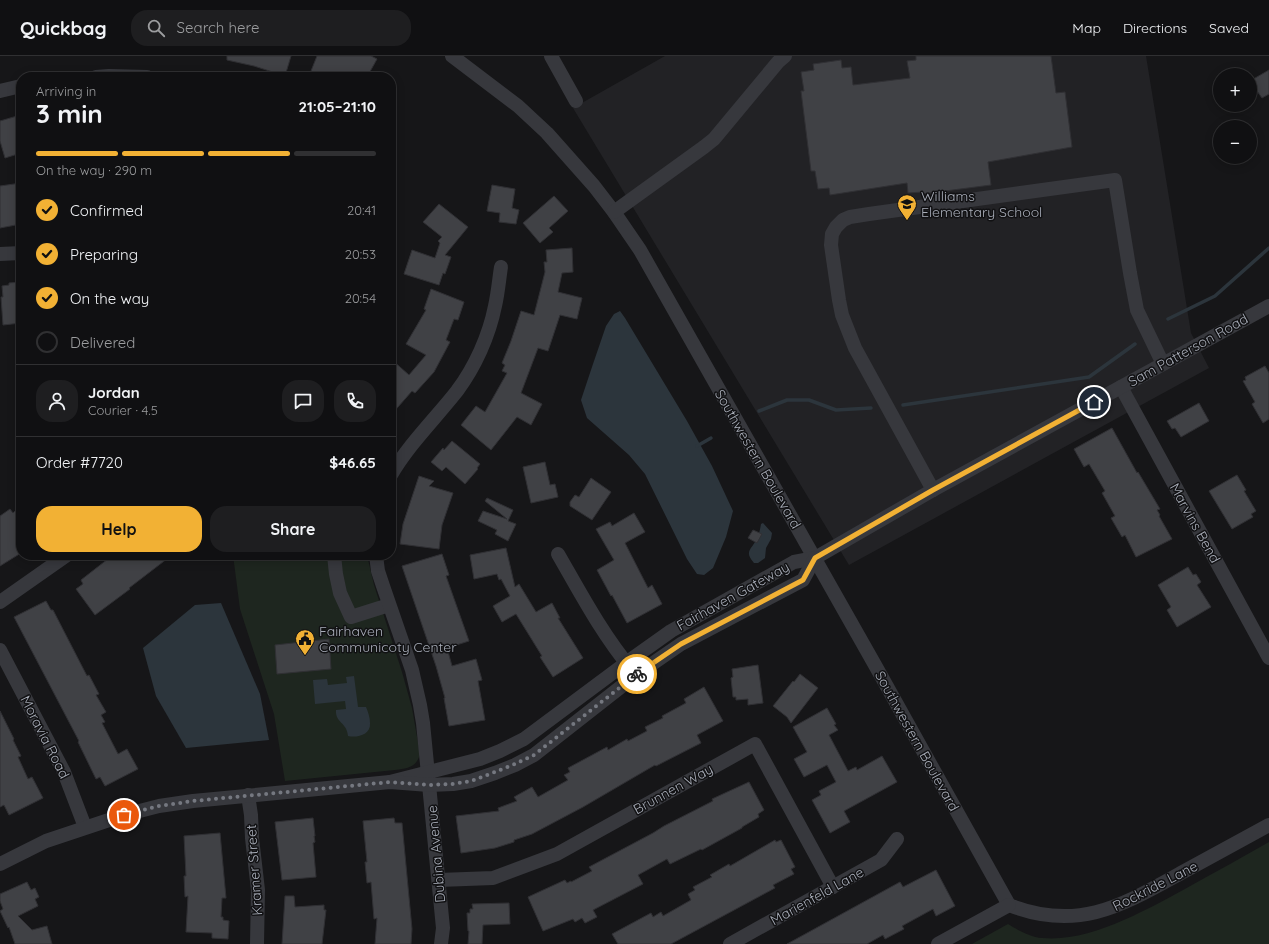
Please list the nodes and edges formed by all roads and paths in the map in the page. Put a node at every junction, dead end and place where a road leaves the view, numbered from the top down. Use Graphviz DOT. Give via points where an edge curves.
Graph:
graph roads {
  1 [pos="551,56"];
  2 [pos="785,56"];
  3 [pos="455,57"];
  4 [pos="16,87"];
  5 [pos="0,91"];
  6 [pos="576,102"];
  7 [pos="614,212"];
  8 [pos="16,253"];
  9 [pos="0,254"];
  10 [pos="501,267"];
  11 [pos="1269,306"];
  12 [pos="1163,364"];
  13 [pos="1121,387"];
  14 [pos="396,467"];
  15 [pos="933,490"];
  16 [pos="558,554"];
  17 [pos="815,558"];
  18 [pos="60,560"];
  19 [pos="335,560"];
  20 [pos="377,560"];
  21 [pos="0,602"];
  22 [pos="388,605"];
  23 [pos="0,650"];
  24 [pos="1269,658"];
  25 [pos="626,663"];
  26 [pos="636,675"];
  27 [pos="429,779"];
  28 [pos="248,795"];
  29 [pos="1269,825"];
  30 [pos="85,827"];
  31 [pos="897,839"];
  32 [pos="0,864"];
  33 [pos="439,880"];
  34 [pos="833,887"];
  35 [pos="1009,905"];
  36 [pos="257,944"];
  37 [pos="441,944"];
  38 [pos="730,944"];
  39 [pos="938,944"];
  1 -- 6 [label="street"];
  2 -- 7 [label="street" via="714,139"];
  3 -- 7 [label="street, Southwestern Boulevard" via="518,106 547,133"];
  4 -- 5 [label="street"];
  7 -- 17 [label="street, Southwestern Boulevard" via="640,250"];
  8 -- 9 [label="street"];
  10 -- 14 [label="street" via="490,326 475,362 457,391"];
  11 -- 12 [label="street, Sam Patterson Road"];
  12 -- 13 [label="street, Sam Patterson Road"];
  12 -- 15 [label="street" via="1137,310 1116,180 869,214 843,220 832,234 831,245 842,315 855,348"];
  13 -- 15 [label="street, Sam Patterson Road"];
  13 -- 24 [label="street, Marvins Bend"];
  15 -- 17 [label="street, Sam Patterson Road"];
  16 -- 25 [label="street" via="596,621"];
  17 -- 25 [label="street, Fairhaven Gateway" via="794,562 670,631"];
  17 -- 26 [label="street, Fairhaven Gateway" via="803,580 681,644"];
  17 -- 35 [label="street, Southwestern Boulevard"];
  18 -- 21 [label="street"];
  19 -- 22 [label="street" via="340,593 351,617"];
  20 -- 22 [label="street, Dubina Avenue"];
  22 -- 27 [label="street, Dubina Avenue" via="412,670 423,723"];
  23 -- 30 [label="street, Moravia Road" via="64,772"];
  25 -- 26 [label="street"];
  25 -- 27 [label="street, Fairhaven Gateway" via="524,739"];
  26 -- 27 [label="street, Fairhaven Gateway" via="534,755 471,781 452,784"];
  27 -- 28 [label="street, Fairhaven Gateway"];
  27 -- 33 [label="street, Dubina Avenue"];
  28 -- 30 [label="street, Fairhaven Gateway" via="159,806"];
  28 -- 36 [label="street, Kramer Street" via="258,890"];
  29 -- 35 [label="street, Rockride Lane" via="1139,896 1109,909 1079,916 1061,916 1027,912"];
  30 -- 32 [label="street, Fairhaven Gateway" via="46,841"];
  31 -- 34 [label="street, Marienfeld Lane" via="881,860"];
  33 -- 34 [label="street, Brunnen Way" via="493,878 557,854 755,744"];
  33 -- 37 [label="street, Dubina Avenue" via="443,928"];
  34 -- 38 [label="street, Marienfeld Lane"];
  35 -- 39 [label="street"];
}
